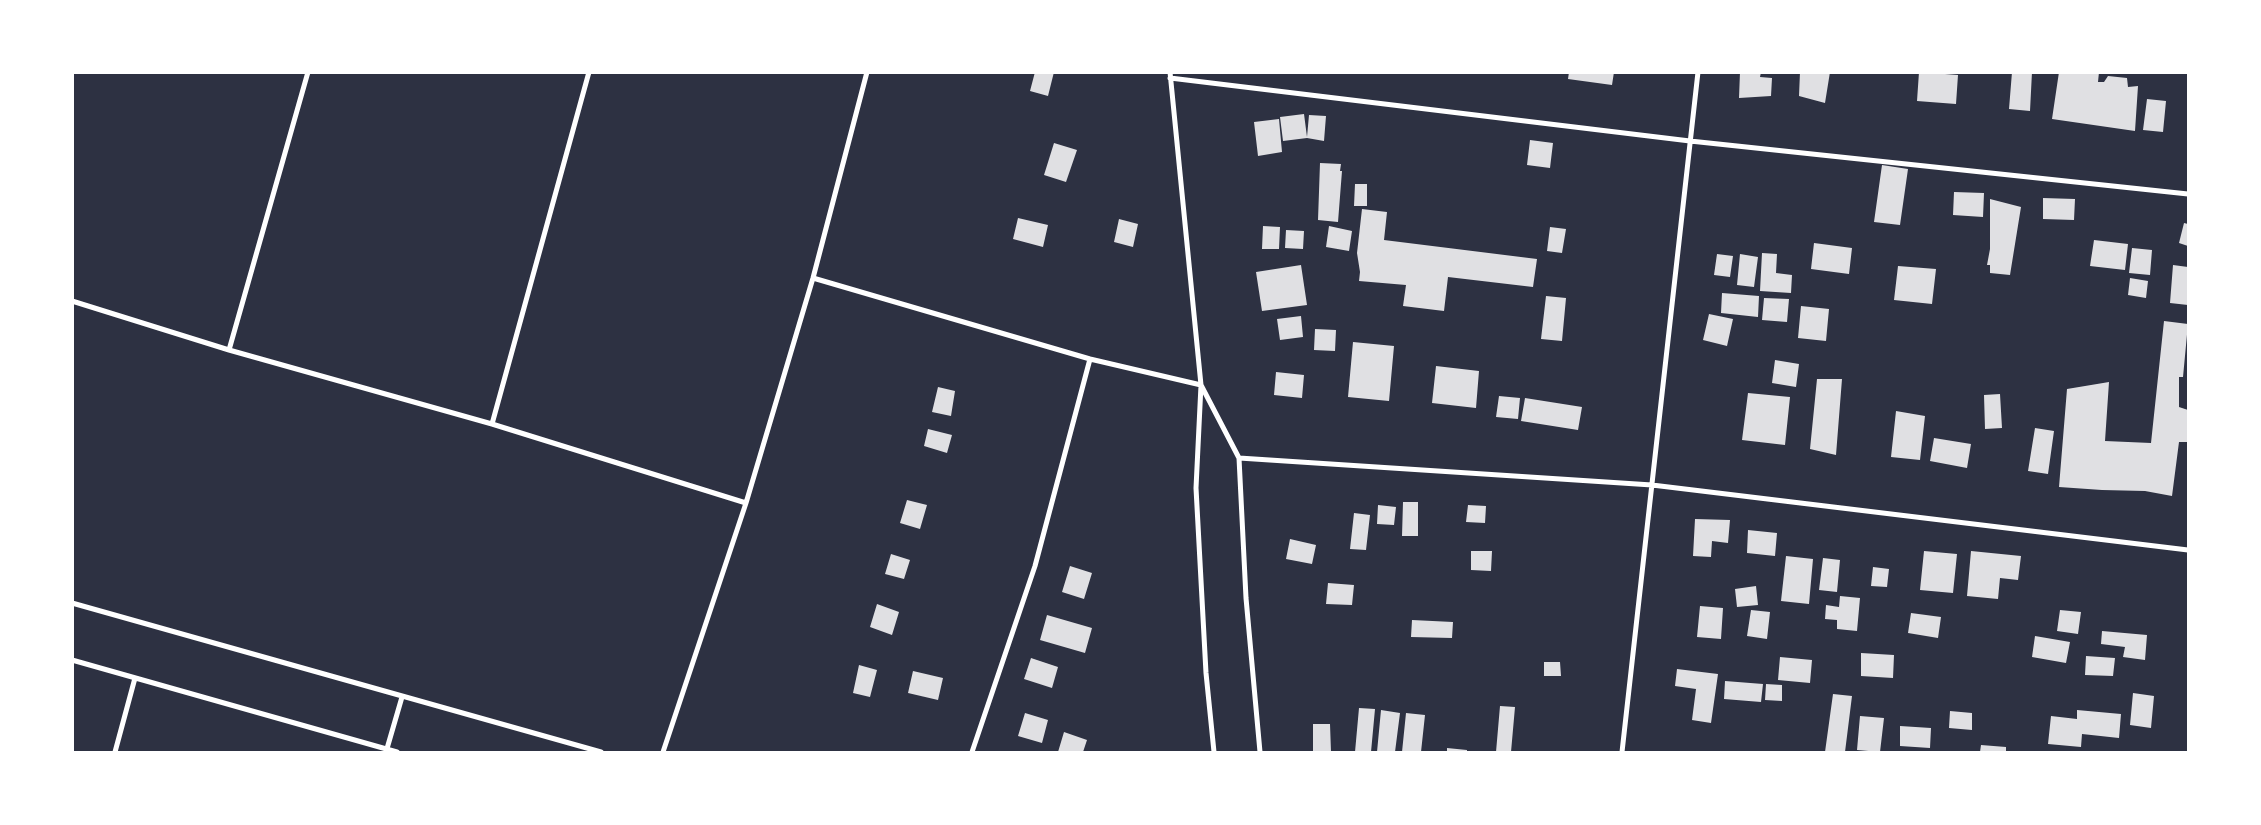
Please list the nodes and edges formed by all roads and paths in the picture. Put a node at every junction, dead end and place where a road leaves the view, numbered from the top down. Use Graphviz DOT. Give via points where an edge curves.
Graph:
graph roads {
  1 [pos="308,72"];
  2 [pos="589,72"];
  3 [pos="868,72"];
  4 [pos="1698,72"];
  5 [pos="1170,75"];
  6 [pos="1690,141"];
  7 [pos="2188,194"];
  8 [pos="813,278"];
  9 [pos="72,301"];
  10 [pos="229,350"];
  11 [pos="1090,359"];
  12 [pos="1201,385"];
  13 [pos="492,424"];
  14 [pos="1239,458"];
  15 [pos="1652,485"];
  16 [pos="746,503"];
  17 [pos="2188,550"];
  18 [pos="72,603"];
  19 [pos="72,660"];
  20 [pos="135,678"];
  21 [pos="402,696"];
  22 [pos="386,751"];
  23 [pos="115,752"];
  24 [pos="397,752"];
  25 [pos="601,752"];
  26 [pos="663,752"];
  27 [pos="972,752"];
  28 [pos="1214,752"];
  29 [pos="1260,752"];
  30 [pos="1622,752"];
  1 -- 10 [label="street"];
  2 -- 13 [label="street"];
  3 -- 8 [label="street"];
  4 -- 6 [label="street"];
  5 -- 6 [label="street"];
  5 -- 12 [label="street"];
  6 -- 7 [label="street"];
  6 -- 15 [label="street"];
  8 -- 11 [label="street"];
  8 -- 16 [label="street"];
  9 -- 10 [label="street"];
  10 -- 13 [label="street"];
  11 -- 12 [label="street"];
  11 -- 27 [label="street" via="1035,566"];
  12 -- 14 [label="street"];
  12 -- 28 [label="street" via="1196,488 1206,673"];
  13 -- 16 [label="street"];
  14 -- 15 [label="street"];
  14 -- 29 [label="street" via="1246,598"];
  15 -- 17 [label="street"];
  15 -- 30 [label="street"];
  16 -- 26 [label="street"];
  18 -- 21 [label="street"];
  19 -- 20 [label="street"];
  20 -- 22 [label="street"];
  20 -- 23 [label="street"];
  21 -- 22 [label="street"];
  21 -- 25 [label="street"];
  22 -- 24 [label="street"];
}
